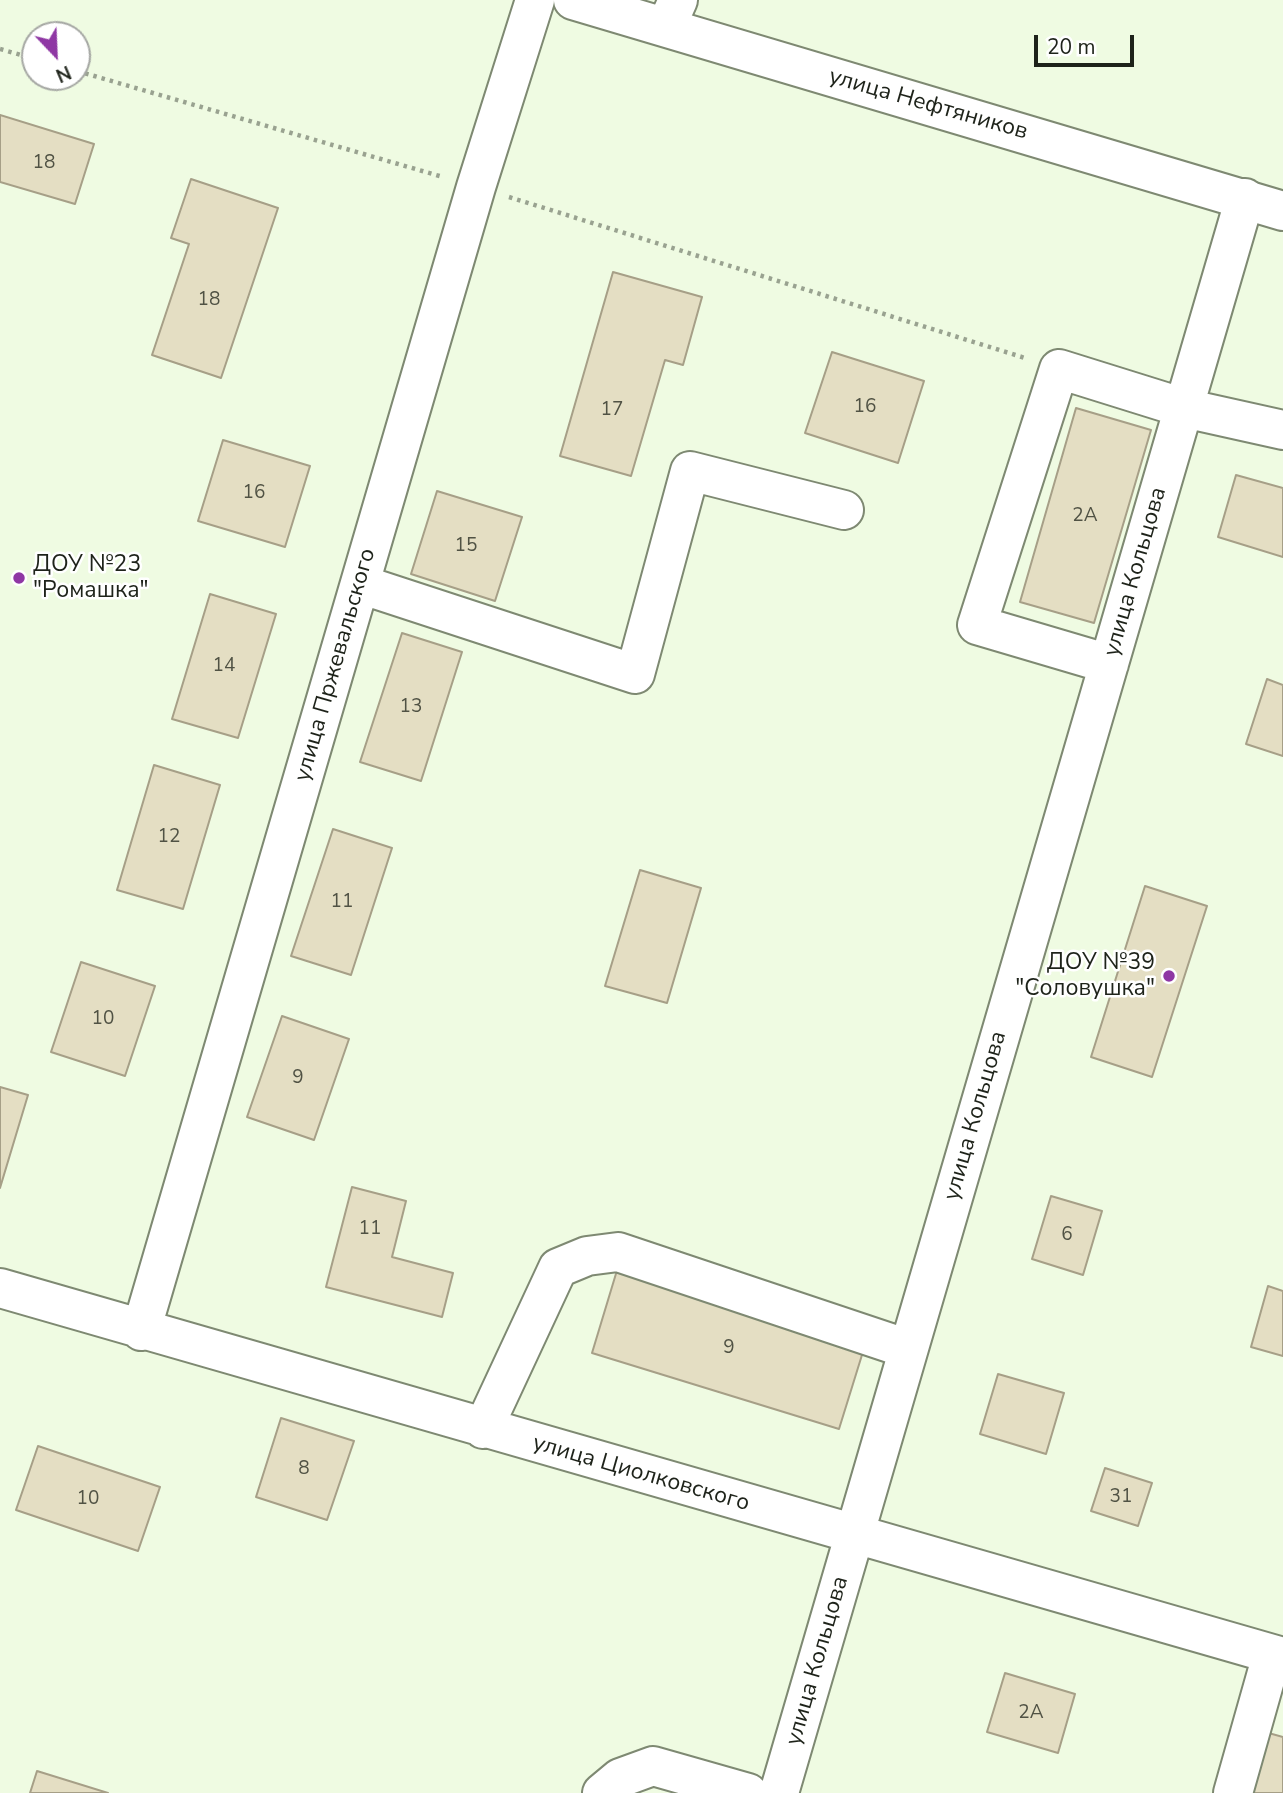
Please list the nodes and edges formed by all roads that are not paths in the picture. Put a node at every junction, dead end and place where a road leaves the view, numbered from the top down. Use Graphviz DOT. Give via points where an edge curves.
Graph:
graph roads {
  1 [pos="535,0"];
  2 [pos="573,0"];
  3 [pos="672,14"];
  4 [pos="1245,198"];
  5 [pos="1283,211"];
  6 [pos="1184,408"];
  7 [pos="1283,430"];
  8 [pos="844,510"];
  9 [pos="360,583"];
  10 [pos="1109,664"];
  11 [pos="0,1288"];
  12 [pos="141,1331"];
  13 [pos="908,1349"];
  14 [pos="483,1429"];
  15 [pos="854,1535"];
  16 [pos="1278,1656"];
  17 [pos="602,1793"];
  18 [pos="748,1793"];
  19 [pos="779,1793"];
  20 [pos="1233,1793"];
  1 -- 9 [label="street, улица Пржевальского"];
  2 -- 3 [label="street, улица Нефтяников"];
  3 -- 4 [label="street, улица Нефтяников"];
  4 -- 5 [label="street, улица Нефтяников"];
  4 -- 6 [label="street, улица Кольцова"];
  6 -- 7 [label="street"];
  6 -- 10 [label="street, улица Кольцова"];
  6 -- 10 [label="street" via="1059,369 978,625"];
  8 -- 9 [label="street" via="690,471 635,674"];
  9 -- 12 [label="street, улица Пржевальского"];
  10 -- 13 [label="street, улица Кольцова"];
  11 -- 12 [label="street, улица Циолковского"];
  12 -- 14 [label="street, улица Циолковского"];
  13 -- 14 [label="street" via="618,1252 587,1256 558,1268"];
  13 -- 15 [label="street, улица Кольцова"];
  14 -- 15 [label="street, улица Циолковского"];
  15 -- 16 [label="street, улица Циолковского"];
  15 -- 19 [label="street, улица Кольцова"];
  16 -- 20 [label="street"];
  17 -- 18 [label="street" via="620,1778 653,1766"];
}
